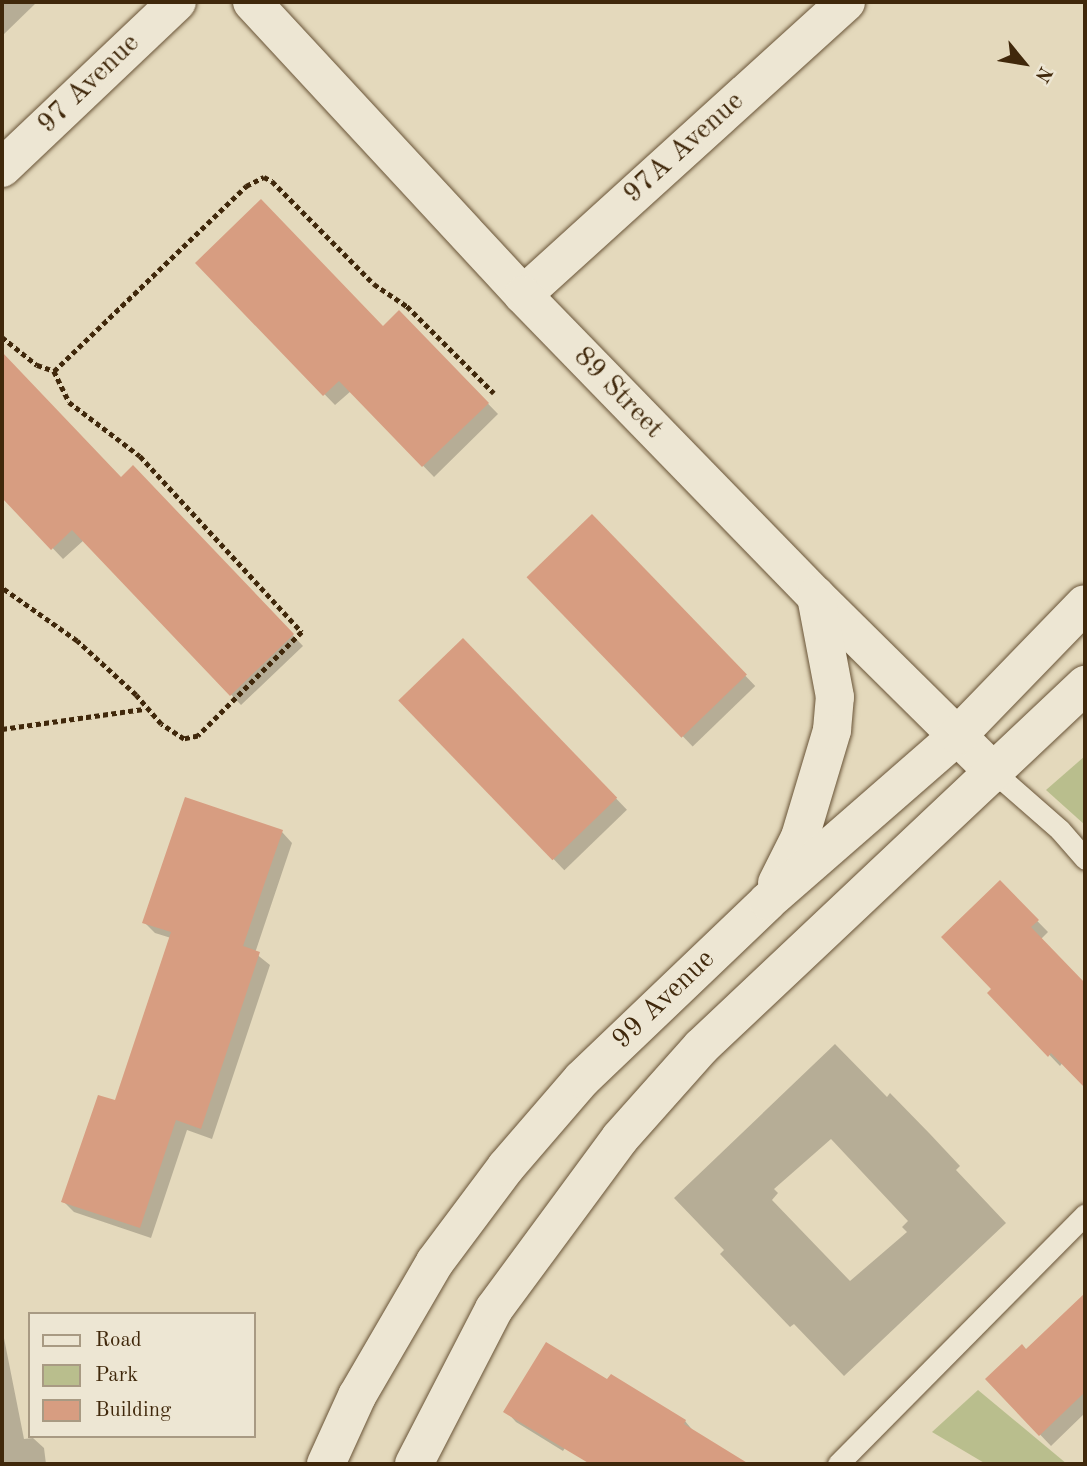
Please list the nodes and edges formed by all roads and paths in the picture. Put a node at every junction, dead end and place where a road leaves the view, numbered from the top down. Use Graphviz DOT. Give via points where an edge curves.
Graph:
graph roads {
  1 [pos="177,2"];
  2 [pos="252,2"];
  3 [pos="846,2"];
  4 [pos="2,168"];
  5 [pos="523,295"];
  6 [pos="2,337"];
  7 [pos="54,371"];
  8 [pos="494,393"];
  9 [pos="2,588"];
  10 [pos="816,596"];
  11 [pos="1085,604"];
  12 [pos="1085,685"];
  13 [pos="145,709"];
  14 [pos="2,729"];
  15 [pos="958,735"];
  16 [pos="995,773"];
  17 [pos="1085,859"];
  18 [pos="768,901"];
  19 [pos="1085,1214"];
  20 [pos="326,1464"];
  21 [pos="414,1464"];
  22 [pos="838,1464"];
  1 -- 4 [label="street, 97 Avenue"];
  2 -- 5 [label="street, 89 Street"];
  3 -- 5 [label="street, 97A Avenue"];
  5 -- 10 [label="street, 89 Street"];
  6 -- 7 [label="path" via="37,365"];
  7 -- 8 [label="path" via="246,186 264,177 374,284 407,306"];
  7 -- 13 [label="path" via="69,402 140,456 302,632 198,736 184,739 175,735"];
  9 -- 13 [label="path" via="77,641 136,695"];
  10 -- 15 [label="street, 89 Street"];
  10 -- 18 [label="street" via="835,697 832,730 800,836"];
  11 -- 15 [label="street, 99 Avenue"];
  12 -- 16 [label="street"];
  13 -- 14 [label="path"];
  15 -- 16 [label="street, 89 Street"];
  15 -- 18 [label="street, 99 Avenue"];
  16 -- 17 [label="lane" via="1060,830"];
  16 -- 21 [label="street" via="701,1047 620,1138 494,1309"];
  18 -- 20 [label="street, 99 Avenue" via="582,1079 506,1167 435,1262 357,1396"];
  19 -- 22 [label="lane"];
}
